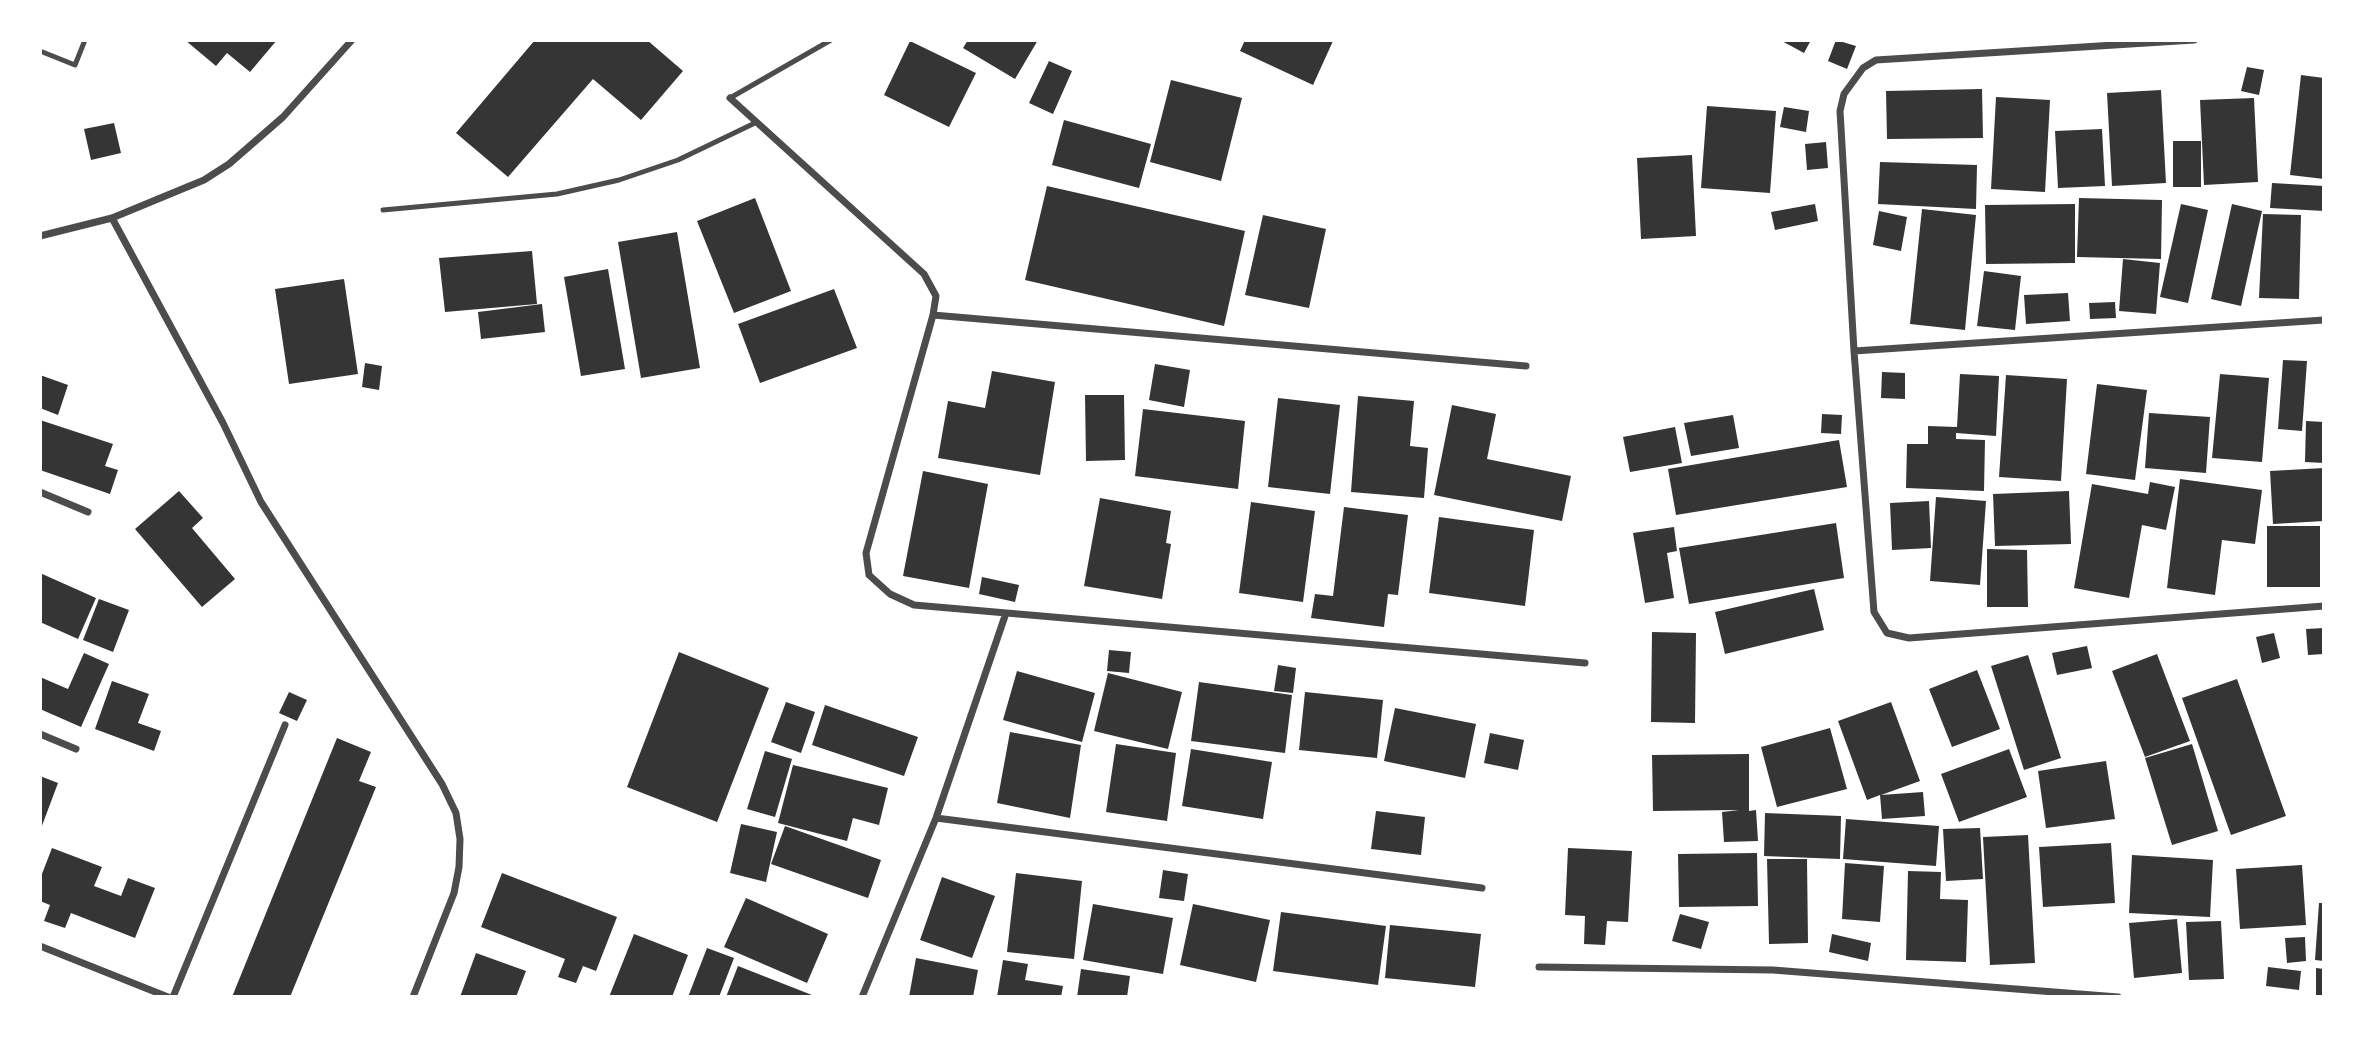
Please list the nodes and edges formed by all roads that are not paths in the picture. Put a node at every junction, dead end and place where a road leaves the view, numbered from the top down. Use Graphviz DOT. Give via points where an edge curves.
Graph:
graph roads {
  1 [pos="85,40"];
  2 [pos="352,40"];
  3 [pos="831,40"];
  4 [pos="2194,40"];
  5 [pos="40,51"];
  6 [pos="730,98"];
  7 [pos="757,122"];
  8 [pos="383,210"];
  9 [pos="112,219"];
  10 [pos="40,236"];
  11 [pos="933,315"];
  12 [pos="2324,320"];
  13 [pos="1854,351"];
  14 [pos="1526,366"];
  15 [pos="40,492"];
  16 [pos="88,512"];
  17 [pos="2324,606"];
  18 [pos="1006,613"];
  19 [pos="1585,663"];
  20 [pos="285,725"];
  21 [pos="40,734"];
  22 [pos="76,749"];
  23 [pos="936,818"];
  24 [pos="1482,888"];
  25 [pos="40,946"];
  26 [pos="1539,968"];
  27 [pos="151,994"];
  28 [pos="171,997"];
  29 [pos="413,997"];
  30 [pos="862,997"];
  31 [pos="2118,997"];
  1 -- 5 [label="lane" via="75,65"];
  2 -- 9 [label="street" via="283,117 229,164 204,180"];
  3 -- 6 [label="lane"];
  4 -- 13 [label="street" via="1876,60 1863,68 1844,94 1840,111"];
  6 -- 7 [label="street"];
  7 -- 8 [label="lane" via="678,160 619,180 557,194"];
  7 -- 11 [label="street" via="924,274 936,296"];
  9 -- 10 [label="street"];
  9 -- 29 [label="street" via="261,502 456,813 460,839 454,893"];
  11 -- 14 [label="street"];
  11 -- 18 [label="street" via="866,553 869,575 890,594 914,605"];
  12 -- 13 [label="street"];
  13 -- 17 [label="street" via="1874,612 1887,633 1909,638"];
  15 -- 16 [label="street"];
  18 -- 19 [label="street"];
  18 -- 23 [label="street"];
  20 -- 28 [label="street"];
  21 -- 22 [label="street"];
  23 -- 24 [label="street"];
  23 -- 30 [label="street"];
  25 -- 27 [label="street"];
  26 -- 31 [label="street" via="1773,970"];
  27 -- 28 [label="street"];
}
